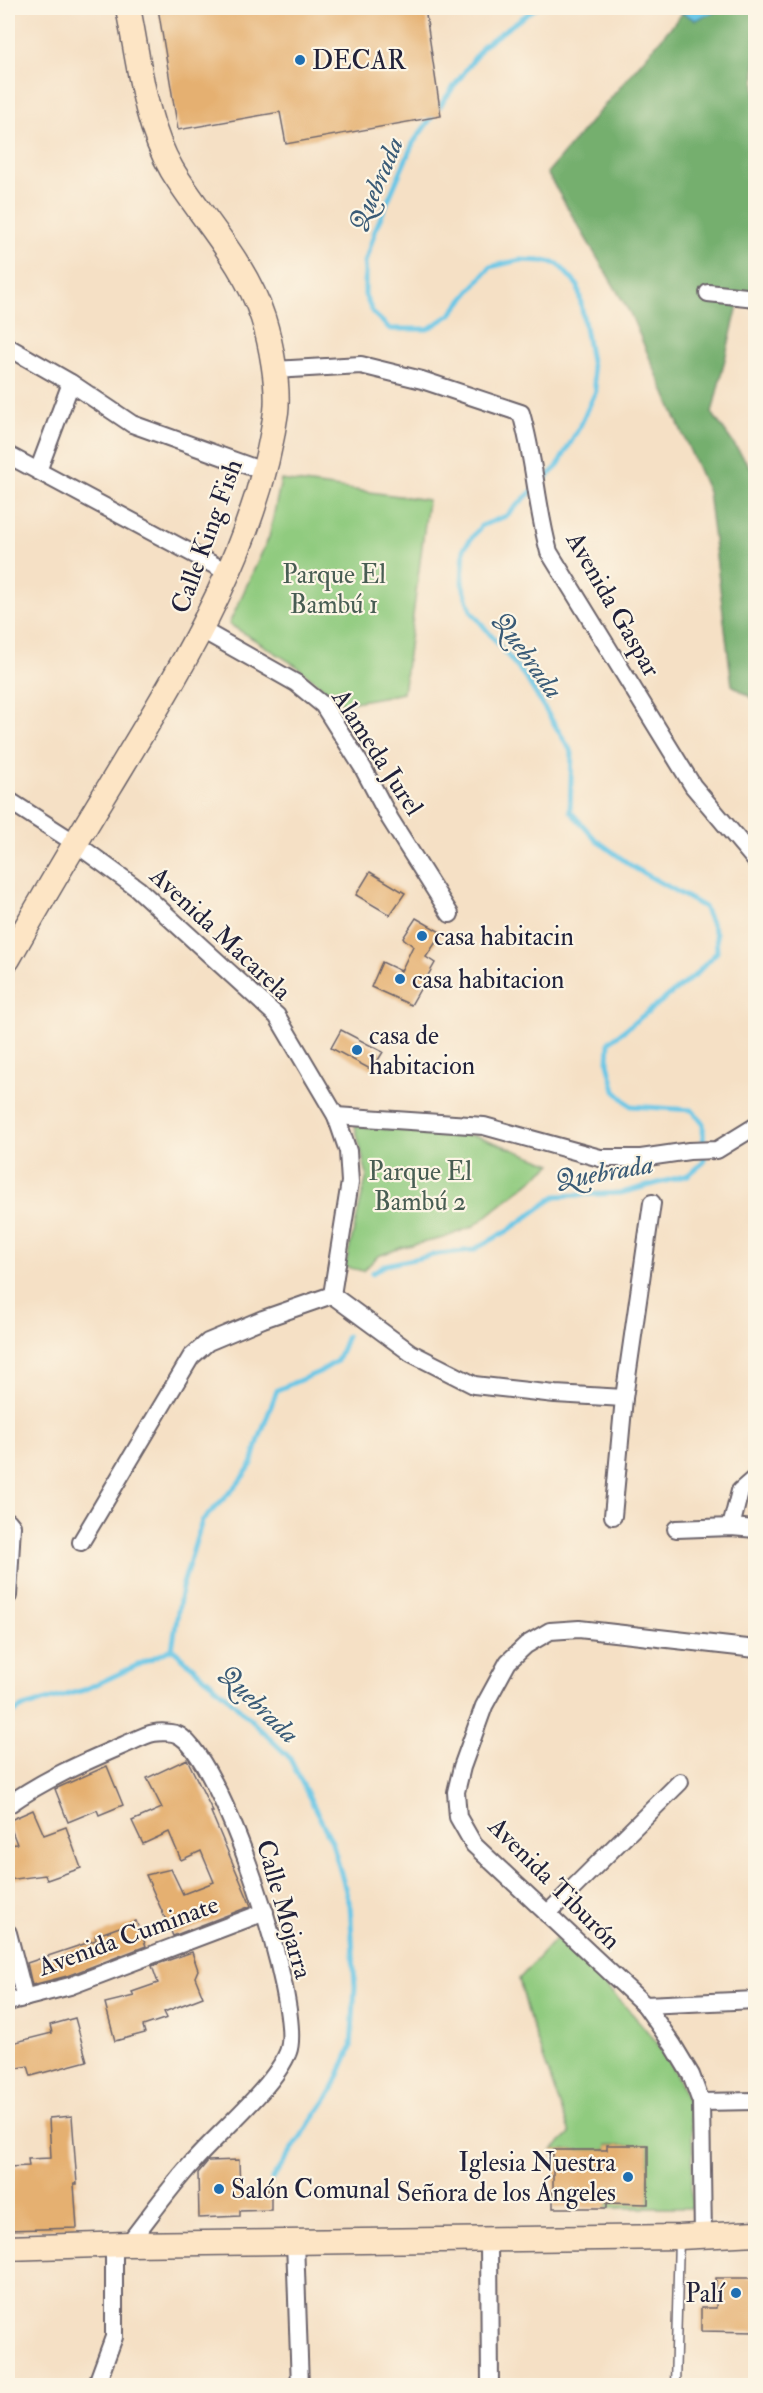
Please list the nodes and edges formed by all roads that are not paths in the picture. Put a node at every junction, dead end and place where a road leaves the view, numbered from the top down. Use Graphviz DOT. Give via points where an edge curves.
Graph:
graph roads {
  1 [pos="128,8"];
  2 [pos="708,293"];
  3 [pos="756,298"];
  4 [pos="8,347"];
  5 [pos="274,370"];
  6 [pos="71,382"];
  7 [pos="8,454"];
  8 [pos="38,471"];
  9 [pos="263,471"];
  10 [pos="227,572"];
  11 [pos="202,630"];
  12 [pos="8,800"];
  13 [pos="75,843"];
  14 [pos="756,861"];
  15 [pos="450,914"];
  16 [pos="8,959"];
  17 [pos="336,1116"];
  18 [pos="756,1126"];
  19 [pos="652,1203"];
  20 [pos="333,1295"];
  21 [pos="624,1398"];
  22 [pos="756,1477"];
  23 [pos="612,1516"];
  24 [pos="10,1523"];
  25 [pos="731,1527"];
  26 [pos="676,1529"];
  27 [pos="756,1529"];
  28 [pos="81,1542"];
  29 [pos="8,1596"];
  30 [pos="756,1649"];
  31 [pos="680,1782"];
  32 [pos="8,1805"];
  33 [pos="265,1912"];
  34 [pos="547,1914"];
  35 [pos="8,1933"];
  36 [pos="25,1998"];
  37 [pos="756,2000"];
  38 [pos="8,2002"];
  39 [pos="645,2005"];
  40 [pos="756,2101"];
  41 [pos="701,2102"];
  42 [pos="756,2233"];
  43 [pos="691,2237"];
  44 [pos="489,2240"];
  45 [pos="295,2241"];
  46 [pos="121,2244"];
  47 [pos="8,2248"];
  48 [pos="96,2385"];
  49 [pos="300,2385"];
  50 [pos="490,2385"];
  51 [pos="675,2385"];
  1 -- 5 [label="street, Calle King Fish" via="153,132 172,169 240,269 263,317"];
  2 -- 3 [label="street"];
  4 -- 6 [label="street"];
  5 -- 9 [label="street, Calle King Fish" via="276,410"];
  5 -- 14 [label="street, Avenida Gaspar" via="361,365 422,380 521,413 531,447 540,519 549,552 693,786"];
  6 -- 8 [label="street"];
  6 -- 9 [label="street" via="132,424"];
  7 -- 8 [label="street"];
  8 -- 10 [label="street"];
  9 -- 10 [label="street, Calle King Fish"];
  10 -- 11 [label="street, Calle King Fish"];
  11 -- 13 [label="street, Calle King Fish"];
  11 -- 15 [label="street, Alameda Jurel" via="296,683 323,705"];
  12 -- 13 [label="street, Avenida Macarela"];
  13 -- 16 [label="street, Calle King Fish"];
  13 -- 17 [label="street, Avenida Macarela" via="138,889 277,1016"];
  17 -- 18 [label="street" via="484,1126 600,1158 717,1150"];
  17 -- 20 [label="street, Avenida Macarela" via="348,1151 350,1182"];
  19 -- 21 [label="street"];
  20 -- 21 [label="street" via="411,1353 474,1385"];
  20 -- 28 [label="street" via="208,1341 191,1358"];
  21 -- 23 [label="street"];
  22 -- 25 [label="street" via="740,1491"];
  24 -- 29 [label="street"];
  25 -- 26 [label="street"];
  25 -- 27 [label="street"];
  30 -- 34 [label="street, Avenida Tiburón" via="579,1629 550,1631 508,1662 484,1706 462,1767 456,1792 458,1817 474,1845"];
  31 -- 34 [label="street"];
  32 -- 33 [label="street, Calle Mojarra" via="35,1786 154,1732 177,1734 193,1745 221,1798"];
  33 -- 36 [label="street, Avenida Cuminate" via="70,1986"];
  33 -- 46 [label="street, Calle Mojarra" via="291,2023 289,2051 273,2077"];
  34 -- 39 [label="street, Avenida Tiburón"];
  35 -- 36 [label="street"];
  36 -- 38 [label="street, Avenida Cuminate"];
  37 -- 39 [label="street"];
  39 -- 41 [label="street, Avenida Tiburón" via="674,2044"];
  40 -- 41 [label="street"];
  41 -- 43 [label="street, Avenida Tiburón"];
  42 -- 43 [label="street"];
  43 -- 44 [label="street"];
  43 -- 51 [label="lane"];
  44 -- 45 [label="street"];
  44 -- 50 [label="street"];
  45 -- 46 [label="street"];
  45 -- 49 [label="street"];
  46 -- 47 [label="street"];
  46 -- 48 [label="street" via="114,2337"];
}
